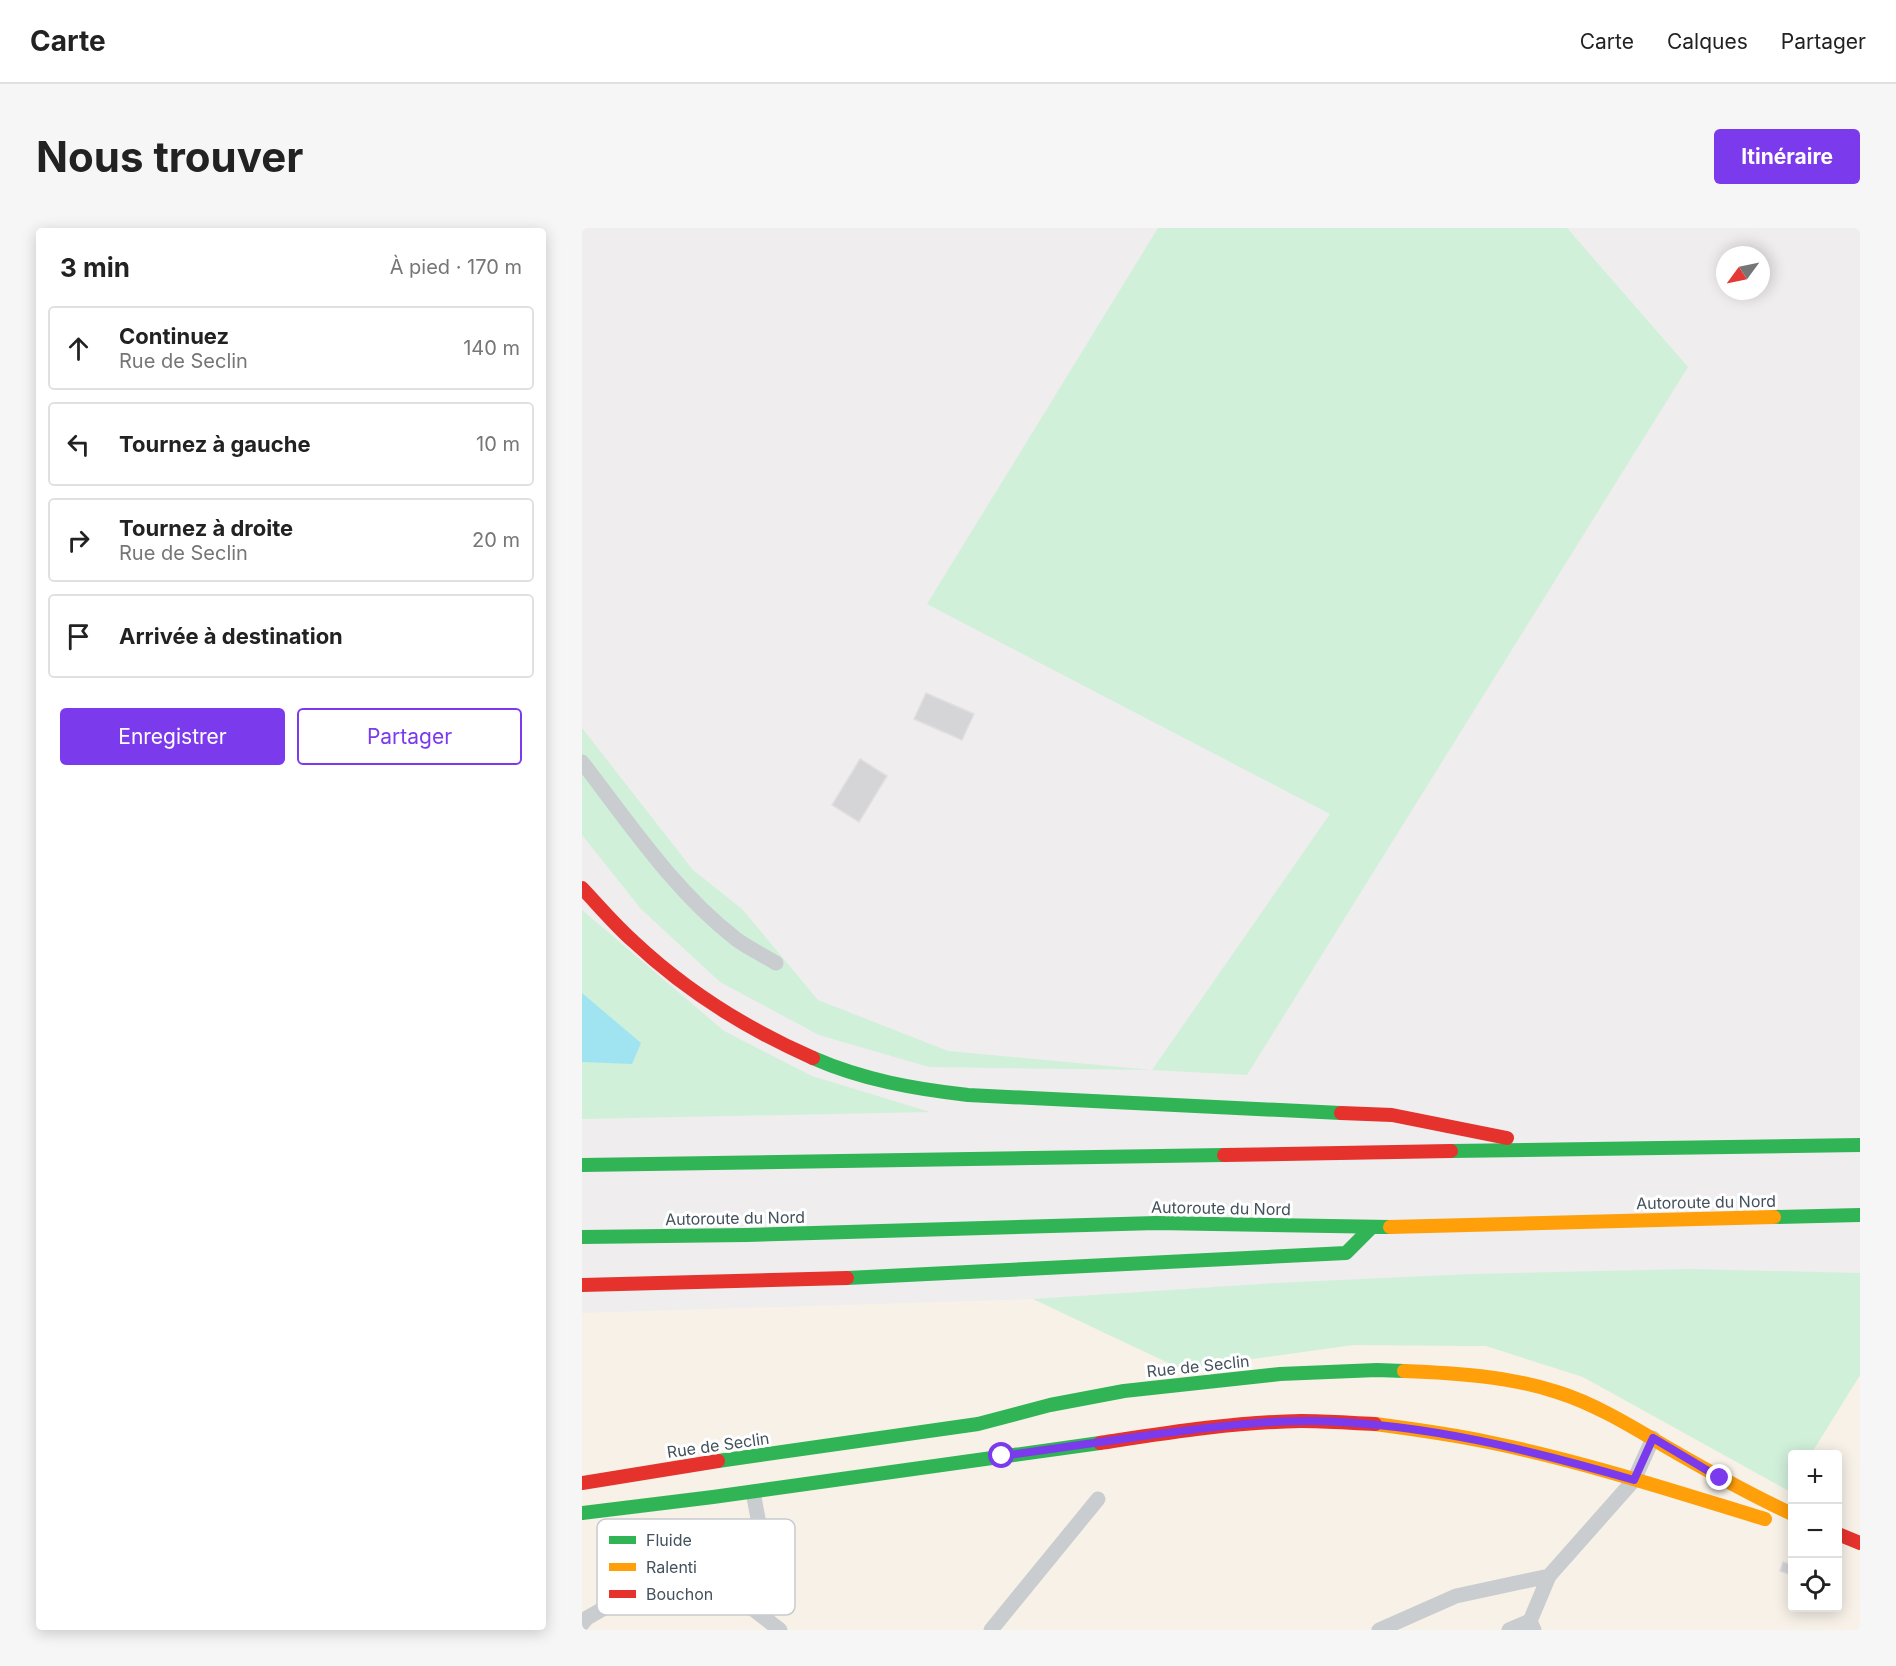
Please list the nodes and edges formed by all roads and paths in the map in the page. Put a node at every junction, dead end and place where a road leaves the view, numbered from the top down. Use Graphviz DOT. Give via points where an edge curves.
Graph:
graph roads {
  1 [pos="582,762"];
  2 [pos="582,888"];
  3 [pos="776,963"];
  4 [pos="1860,1145"];
  5 [pos="1571,1150"];
  6 [pos="582,1165"];
  7 [pos="1860,1215"];
  8 [pos="1372,1227"];
  9 [pos="582,1237"];
  10 [pos="582,1285"];
  11 [pos="1653,1438"];
  12 [pos="1634,1480"];
  13 [pos="582,1483"];
  14 [pos="753,1492"];
  15 [pos="1098,1499"];
  16 [pos="582,1513"];
  17 [pos="1788,1513"];
  18 [pos="758,1519"];
  19 [pos="1788,1526"];
  20 [pos="1842,1536"];
  21 [pos="1842,1541"];
  22 [pos="1860,1545"];
  23 [pos="1549,1575"];
  24 [pos="597,1612"];
  25 [pos="761,1615"];
  26 [pos="584,1620"];
  27 [pos="1532,1625"];
  28 [pos="780,1630"];
  29 [pos="990,1630"];
  30 [pos="1379,1630"];
  31 [pos="1509,1630"];
  1 -- 3 [label="lane" via="660,863 703,909 737,939"];
  2 -- 5 [label="main road" via="631,940 699,996 766,1037 849,1072 968,1095 1392,1115"];
  4 -- 5 [label="main road"];
  5 -- 6 [label="main road"];
  7 -- 8 [label="main road, Autoroute du Nord"];
  8 -- 9 [label="main road, Autoroute du Nord" via="1156,1223"];
  8 -- 10 [label="main road" via="1346,1253 765,1282"];
  11 -- 12 [label="lane"];
  11 -- 13 [label="main road, Rue de Seclin" via="1590,1405 1525,1383 1468,1374 1333,1371 1124,1391 978,1424"];
  11 -- 17 [label="main road, Rue de Seclin"];
  12 -- 14 [label="main road" via="1562,1459 1449,1434 1316,1421 1204,1428"];
  12 -- 19 [label="main road"];
  12 -- 23 [label="lane"];
  14 -- 16 [label="main road"];
  14 -- 18 [label="lane"];
  15 -- 29 [label="lane"];
  20 -- 22 [label="main road"];
  21 -- 22 [label="main road"];
  23 -- 27 [label="lane"];
  23 -- 30 [label="lane" via="1456,1596"];
  24 -- 26 [label="lane"];
  25 -- 28 [label="lane"];
  27 -- 31 [label="lane"];
}
